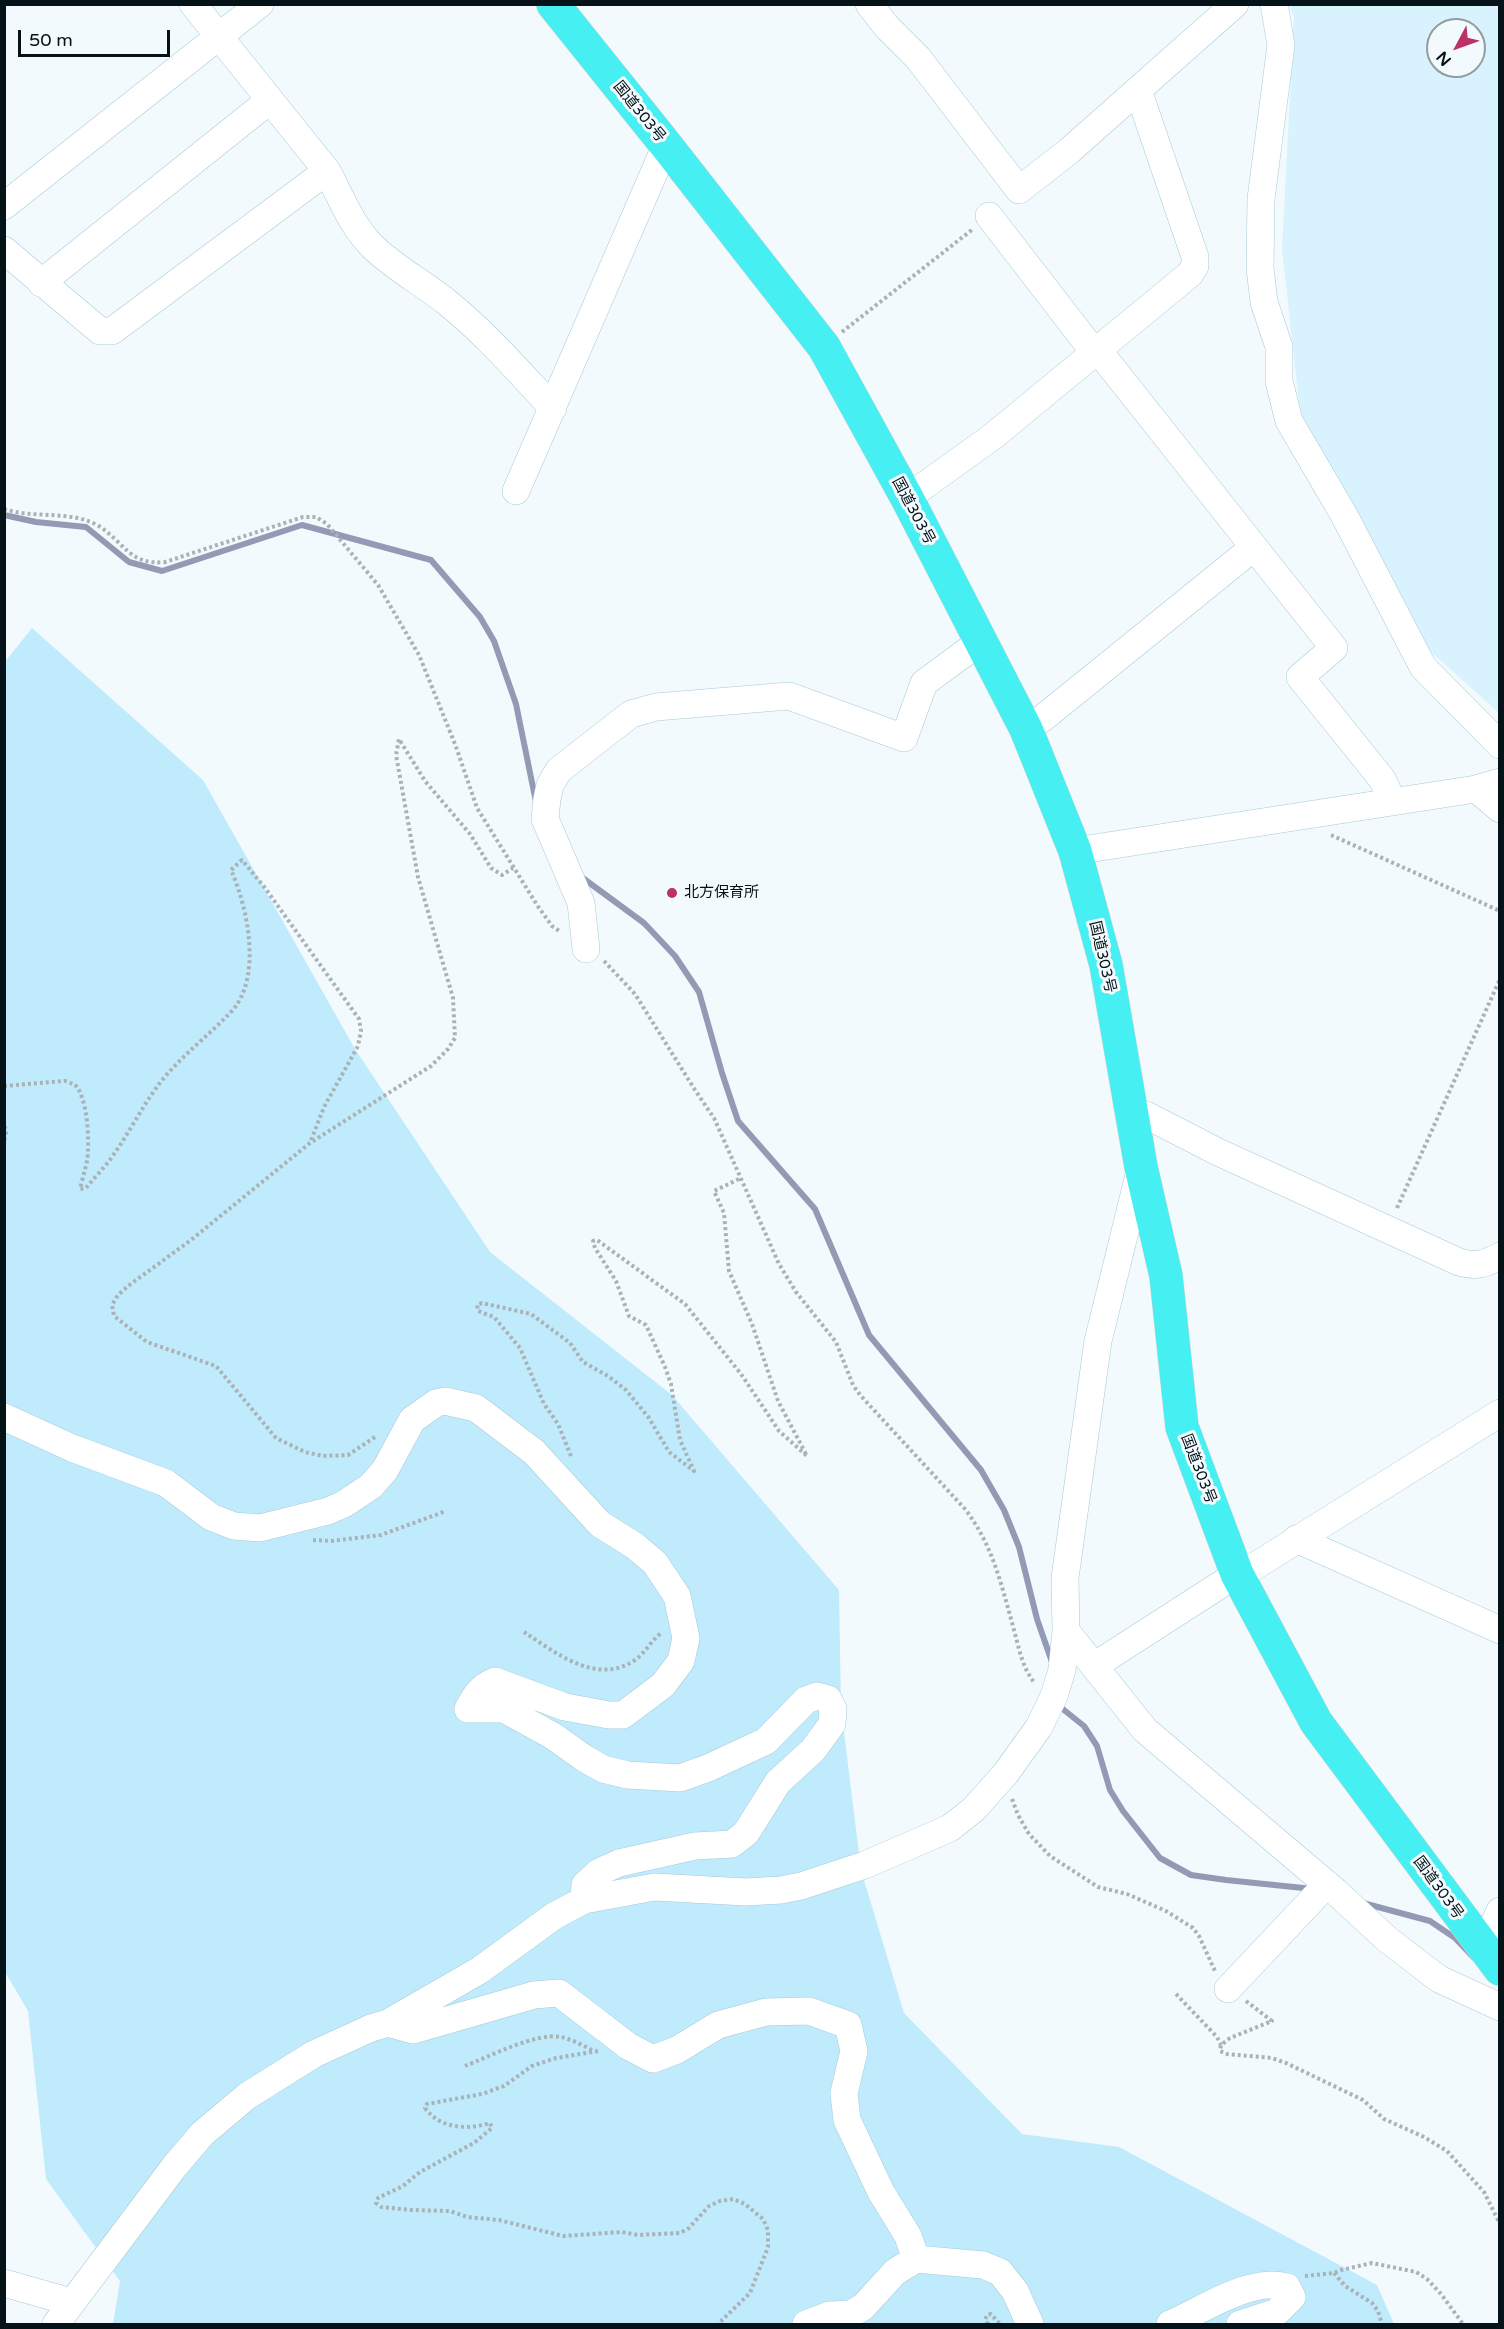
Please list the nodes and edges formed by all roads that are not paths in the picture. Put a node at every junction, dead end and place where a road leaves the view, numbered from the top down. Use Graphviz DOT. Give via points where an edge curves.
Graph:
graph roads {
  1 [pos="194,4"];
  2 [pos="260,4"];
  3 [pos="553,4"];
  4 [pos="869,4"];
  5 [pos="1235,4"];
  6 [pos="1274,4"];
  7 [pos="219,37"];
  8 [pos="1138,90"];
  9 [pos="270,100"];
  10 [pos="666,145"];
  11 [pos="327,171"];
  12 [pos="4,206"];
  13 [pos="989,216"];
  14 [pos="4,250"];
  15 [pos="42,283"];
  16 [pos="1095,351"];
  17 [pos="552,408"];
  18 [pos="516,491"];
  19 [pos="907,498"];
  20 [pos="1253,548"];
  21 [pos="981,641"];
  22 [pos="1026,729"];
  23 [pos="1500,745"];
  24 [pos="1488,786"];
  25 [pos="1393,802"];
  26 [pos="1500,809"];
  27 [pos="1075,851"];
  28 [pos="586,949"];
  29 [pos="1132,1115"];
  30 [pos="1141,1167"];
  31 [pos="1500,1256"];
  32 [pos="1500,1413"];
  33 [pos="4,1417"];
  34 [pos="1296,1539"];
  35 [pos="1238,1574"];
  36 [pos="1500,1630"];
  37 [pos="1066,1631"];
  38 [pos="1094,1666"];
  39 [pos="1327,1884"];
  40 [pos="584,1900"];
  41 [pos="1500,1911"];
  42 [pos="1478,1942"];
  43 [pos="1500,1969"];
  44 [pos="1228,1989"];
  45 [pos="1500,2007"];
  46 [pos="388,2024"];
  47 [pos="916,2259"];
  48 [pos="4,2283"];
  49 [pos="65,2317"];
  50 [pos="806,2325"];
  51 [pos="1030,2325"];
  52 [pos="1170,2325"];
  53 [pos="1240,2325"];
  1 -- 7 [label="street"];
  2 -- 7 [label="street"];
  3 -- 10 [label="highway, 国道303号"];
  4 -- 8 [label="street" via="918,58 1019,190"];
  5 -- 8 [label="street"];
  6 -- 23 [label="street" via="1281,45 1261,199 1260,268 1264,302 1279,347 1279,381 1289,421 1344,515 1423,667"];
  7 -- 9 [label="street"];
  7 -- 12 [label="street"];
  8 -- 16 [label="street" via="1195,266"];
  9 -- 11 [label="street"];
  9 -- 15 [label="street"];
  10 -- 17 [label="street"];
  10 -- 19 [label="highway, 国道303号" via="824,347"];
  11 -- 15 [label="street" via="112,331 100,331"];
  11 -- 17 [label="street" via="354,222 371,244 400,270 450,304"];
  13 -- 16 [label="street"];
  14 -- 15 [label="street"];
  16 -- 19 [label="street" via="992,437"];
  16 -- 20 [label="street"];
  17 -- 18 [label="street"];
  19 -- 21 [label="highway, 国道303号"];
  20 -- 22 [label="street"];
  20 -- 25 [label="street" via="1334,648 1300,677 1382,779"];
  21 -- 22 [label="highway, 国道303号"];
  21 -- 28 [label="street" via="924,683 904,738 789,696 648,709 632,714 559,770 550,785 545,819 582,903"];
  22 -- 27 [label="highway, 国道303号"];
  24 -- 25 [label="street"];
  24 -- 26 [label="street"];
  25 -- 27 [label="street"];
  27 -- 29 [label="highway, 国道303号" via="1106,965"];
  29 -- 30 [label="highway, 国道303号"];
  29 -- 31 [label="street" via="1146,1115 1459,1262 1473,1266"];
  30 -- 35 [label="highway, 国道303号" via="1166,1276 1182,1426"];
  30 -- 37 [label="street" via="1098,1341 1065,1578"];
  32 -- 34 [label="street"];
  33 -- 40 [label="street" via="72,1448 166,1483 211,1517 234,1526 260,1528 328,1511 371,1486 386,1470 412,1420 422,1412 445,1401 476,1407 534,1452 600,1524 655,1563 677,1596 686,1638 681,1661 663,1685 623,1715 566,1707 495,1681 477,1692 468,1709 504,1709 603,1768 628,1775 680,1778 766,1741 806,1700 816,1696 828,1699 833,1709 832,1724 813,1750 778,1782 746,1833 732,1844 695,1846 618,1863 599,1872 585,1885"];
  34 -- 35 [label="street"];
  34 -- 36 [label="street"];
  35 -- 38 [label="street"];
  35 -- 42 [label="highway, 国道303号" via="1316,1722"];
  37 -- 38 [label="street"];
  37 -- 40 [label="street" via="1062,1670 1039,1727 1006,1773 974,1809 950,1828 886,1857 801,1887 746,1892 654,1887"];
  38 -- 39 [label="street" via="1145,1730"];
  39 -- 44 [label="street"];
  39 -- 45 [label="street" via="1389,1941 1439,1979"];
  40 -- 46 [label="street" via="554,1916 480,1970"];
  41 -- 42 [label="street" via="1490,1932"];
  42 -- 43 [label="highway, 国道303号"];
  46 -- 47 [label="street" via="413,2030 534,1995 559,1993 628,2046 653,2059 677,2050 718,2025 766,2012 810,2011 848,2025 854,2051 844,2093 847,2120 881,2192 908,2236"];
  46 -- 49 [label="street" via="314,2054 247,2096 202,2134"];
  47 -- 50 [label="street" via="895,2272 851,2314 830,2315"];
  47 -- 51 [label="street" via="984,2265 1000,2272 1015,2291"];
  48 -- 49 [label="street"];
  52 -- 53 [label="street" via="1250,2286 1287,2286 1292,2297 1277,2312"];
}
